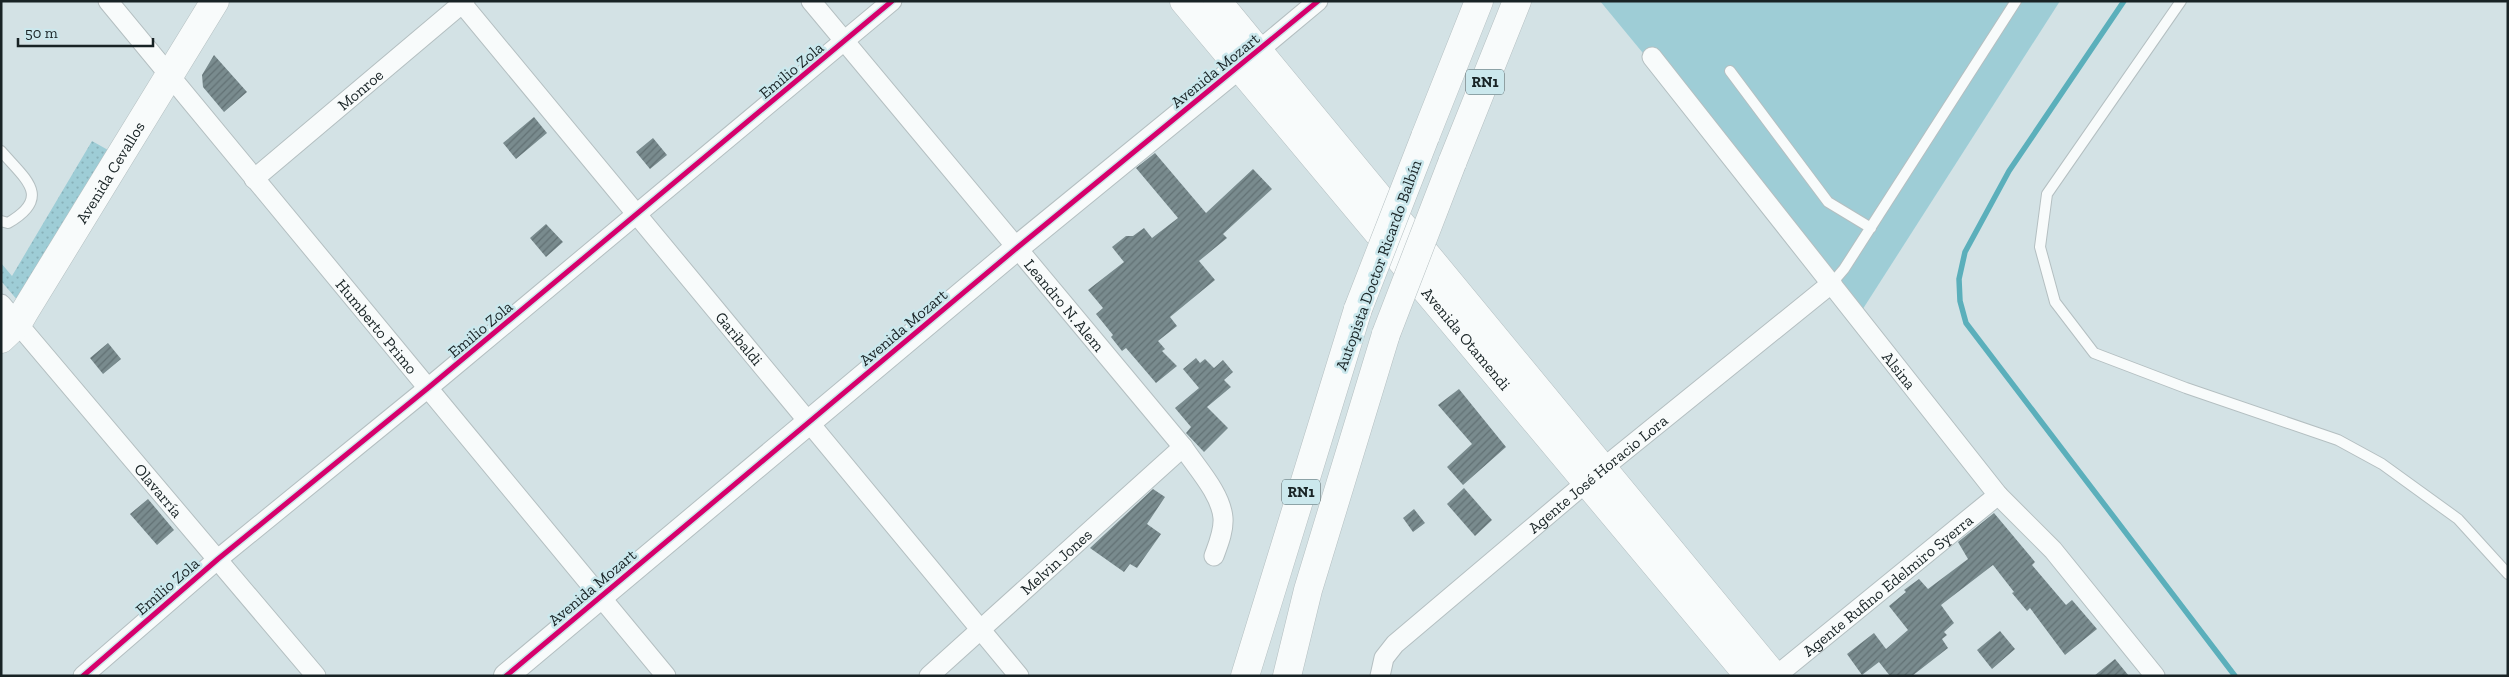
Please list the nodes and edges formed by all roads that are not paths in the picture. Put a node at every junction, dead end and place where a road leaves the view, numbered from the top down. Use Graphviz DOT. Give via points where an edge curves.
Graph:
graph roads {
  1 [pos="108,1"];
  2 [pos="215,1"];
  3 [pos="811,1"];
  4 [pos="892,1"];
  5 [pos="1184,1"];
  6 [pos="1217,1"];
  7 [pos="1318,1"];
  8 [pos="1479,1"];
  9 [pos="1517,1"];
  10 [pos="2016,1"];
  11 [pos="2181,1"];
  12 [pos="463,2"];
  13 [pos="844,41"];
  14 [pos="1652,57"];
  15 [pos="1249,59"];
  16 [pos="1730,71"];
  17 [pos="170,76"];
  18 [pos="1,151"];
  19 [pos="254,178"];
  20 [pos="636,214"];
  21 [pos="1,221"];
  22 [pos="1871,228"];
  23 [pos="1018,247"];
  24 [pos="1832,283"];
  25 [pos="7,322"];
  26 [pos="428,388"];
  27 [pos="809,422"];
  28 [pos="1183,447"];
  29 [pos="1595,476"];
  30 [pos="1998,495"];
  31 [pos="1214,556"];
  32 [pos="218,559"];
  33 [pos="2508,574"];
  34 [pos="599,596"];
  35 [pos="982,630"];
  36 [pos="83,676"];
  37 [pos="316,676"];
  38 [pos="506,676"];
  39 [pos="666,676"];
  40 [pos="929,676"];
  41 [pos="1018,676"];
  42 [pos="1245,676"];
  43 [pos="1287,676"];
  44 [pos="1380,676"];
  45 [pos="1749,676"];
  46 [pos="1775,676"];
  47 [pos="2155,676"];
  1 -- 17 [label="street, Humberto Primo"];
  2 -- 17 [label="main road, Avenida Cevallos"];
  3 -- 13 [label="street, Leandro N. Alem"];
  4 -- 13 [label="street, Emilio Zola"];
  5 -- 15 [label="main road, Avenida Otamendi"];
  6 -- 15 [label="main road, Avenida Otamendi"];
  7 -- 15 [label="street, Avenida Mozart"];
  8 -- 42 [label="main road, Autopista Doctor Ricardo Balbín / RN1, bridge" via="1358,309"];
  9 -- 43 [label="main road, Autopista Doctor Ricardo Balbín / RN1, bridge" via="1386,334 1308,590"];
  10 -- 22 [label="lane"];
  11 -- 33 [label="lane" via="2047,194 2040,247 2055,302 2094,353 2338,440 2382,464 2458,519"];
  12 -- 19 [label="street, Monroe"];
  12 -- 20 [label="street, Garibaldi"];
  13 -- 20 [label="street, Emilio Zola"];
  13 -- 23 [label="street, Leandro N. Alem"];
  14 -- 24 [label="street, Alsina"];
  15 -- 23 [label="street, Avenida Mozart"];
  15 -- 29 [label="main road, Avenida Otamendi"];
  16 -- 22 [label="lane" via="1828,202"];
  17 -- 19 [label="street, Humberto Primo"];
  17 -- 25 [label="main road, Avenida Cevallos"];
  18 -- 21 [label="lane" via="32,187 32,196 30,207 20,216 8,223"];
  19 -- 26 [label="street, Humberto Primo"];
  20 -- 26 [label="street, Emilio Zola"];
  20 -- 27 [label="street, Garibaldi"];
  22 -- 24 [label="lane"];
  23 -- 27 [label="street, Avenida Mozart"];
  23 -- 28 [label="street, Leandro N. Alem"];
  24 -- 29 [label="street, Agente José Horacio Lora"];
  24 -- 30 [label="street, Alsina"];
  25 -- 32 [label="street, Olavarría"];
  26 -- 32 [label="street, Emilio Zola"];
  26 -- 34 [label="street, Humberto Primo"];
  27 -- 34 [label="street, Avenida Mozart"];
  27 -- 35 [label="street, Garibaldi"];
  28 -- 31 [label="street, Leandro N. Alem" via="1215,495 1223,518"];
  28 -- 35 [label="street, Melvin Jones"];
  29 -- 44 [label="street, Agente José Horacio Lora" via="1395,644 1384,658"];
  29 -- 45 [label="main road, Avenida Otamendi"];
  29 -- 46 [label="main road, Avenida Otamendi"];
  30 -- 46 [label="street, Agente Rufino Edelmiro Syerra"];
  30 -- 47 [label="street, Alsina" via="2053,550"];
  32 -- 36 [label="street, Emilio Zola"];
  32 -- 37 [label="street, Olavarría"];
  34 -- 38 [label="street, Avenida Mozart"];
  34 -- 39 [label="street, Humberto Primo"];
  35 -- 40 [label="street, Melvin Jones"];
  35 -- 41 [label="street, Garibaldi"];
}
